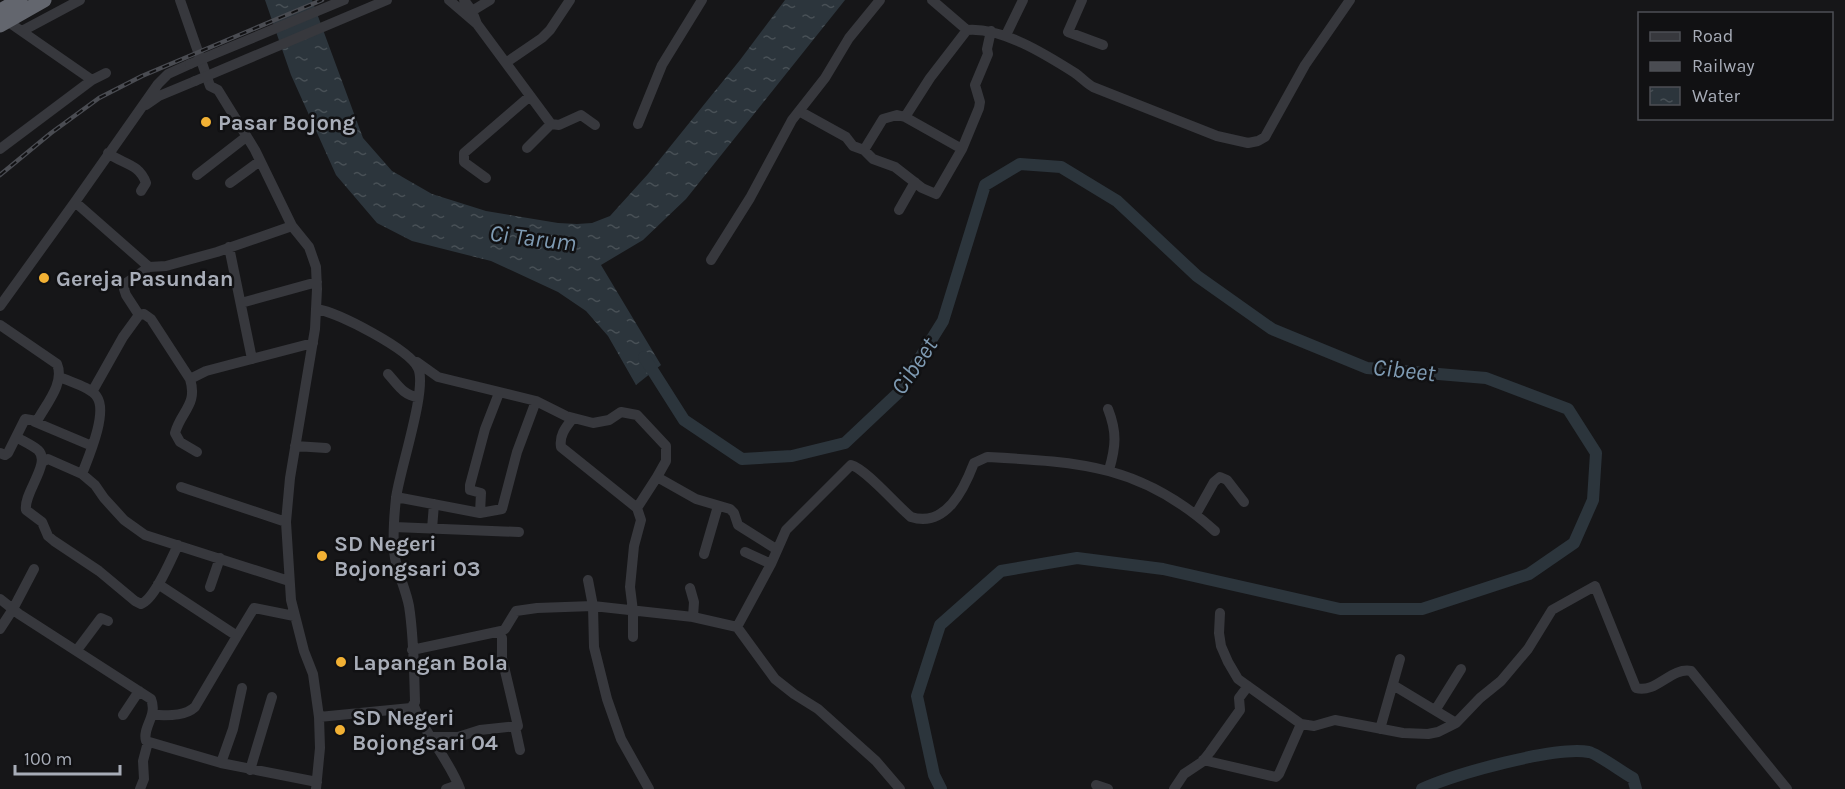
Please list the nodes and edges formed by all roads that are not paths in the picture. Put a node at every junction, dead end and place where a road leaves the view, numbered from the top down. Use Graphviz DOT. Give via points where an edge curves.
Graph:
graph roads {
  1 [pos="19,0"];
  2 [pos="44,0"];
  3 [pos="80,0"];
  4 [pos="180,0"];
  5 [pos="344,0"];
  6 [pos="387,0"];
  7 [pos="490,0"];
  8 [pos="570,0"];
  9 [pos="702,0"];
  10 [pos="880,0"];
  11 [pos="932,0"];
  12 [pos="1023,0"];
  13 [pos="1082,0"];
  14 [pos="1350,0"];
  15 [pos="457,1"];
  16 [pos="472,11"];
  17 [pos="2,19"];
  18 [pos="477,24"];
  19 [pos="967,30"];
  20 [pos="22,31"];
  21 [pos="991,31"];
  22 [pos="1006,35"];
  23 [pos="1103,45"];
  24 [pos="507,62"];
  25 [pos="106,73"];
  26 [pos="92,80"];
  27 [pos="530,96"];
  28 [pos="141,108"];
  29 [pos="799,111"];
  30 [pos="905,117"];
  31 [pos="552,124"];
  32 [pos="638,124"];
  33 [pos="595,125"];
  34 [pos="246,137"];
  35 [pos="527,148"];
  36 [pos="0,149"];
  37 [pos="962,149"];
  38 [pos="864,150"];
  39 [pos="108,153"];
  40 [pos="260,161"];
  41 [pos="196,175"];
  42 [pos="486,178"];
  43 [pos="915,182"];
  44 [pos="230,183"];
  45 [pos="141,191"];
  46 [pos="75,202"];
  47 [pos="899,210"];
  48 [pos="292,226"];
  49 [pos="229,247"];
  50 [pos="711,260"];
  51 [pos="149,267"];
  52 [pos="317,282"];
  53 [pos="242,303"];
  54 [pos="0,306"];
  55 [pos="317,309"];
  56 [pos="139,315"];
  57 [pos="0,325"];
  58 [pos="313,343"];
  59 [pos="412,358"];
  60 [pos="252,359"];
  61 [pos="388,374"];
  62 [pos="60,377"];
  63 [pos="189,379"];
  64 [pos="92,392"];
  65 [pos="499,393"];
  66 [pos="418,398"];
  67 [pos="536,401"];
  68 [pos="1108,408"];
  69 [pos="573,418"];
  70 [pos="35,422"];
  71 [pos="16,437"];
  72 [pos="92,446"];
  73 [pos="295,446"];
  74 [pos="326,448"];
  75 [pos="197,452"];
  76 [pos="0,453"];
  77 [pos="42,462"];
  78 [pos="1109,470"];
  79 [pos="82,474"];
  80 [pos="657,477"];
  81 [pos="182,487"];
  82 [pos="396,497"];
  83 [pos="1244,502"];
  84 [pos="434,504"];
  85 [pos="718,506"];
  86 [pos="637,508"];
  87 [pos="480,513"];
  88 [pos="1196,514"];
  89 [pos="286,522"];
  90 [pos="394,527"];
  91 [pos="432,529"];
  92 [pos="519,531"];
  93 [pos="1215,531"];
  94 [pos="178,545"];
  95 [pos="776,549"];
  96 [pos="745,552"];
  97 [pos="704,554"];
  98 [pos="220,558"];
  99 [pos="771,564"];
  100 [pos="34,569"];
  101 [pos="588,580"];
  102 [pos="289,581"];
  103 [pos="159,584"];
  104 [pos="210,587"];
  105 [pos="690,588"];
  106 [pos="0,599"];
  107 [pos="593,606"];
  108 [pos="13,609"];
  109 [pos="633,610"];
  110 [pos="1220,613"];
  111 [pos="294,616"];
  112 [pos="693,617"];
  113 [pos="108,621"];
  114 [pos="737,627"];
  115 [pos="0,629"];
  116 [pos="237,636"];
  117 [pos="633,637"];
  118 [pos="502,638"];
  119 [pos="77,650"];
  120 [pos="412,650"];
  121 [pos="1400,659"];
  122 [pos="1461,669"];
  123 [pos="1393,685"];
  124 [pos="1248,686"];
  125 [pos="242,688"];
  126 [pos="139,691"];
  127 [pos="272,698"];
  128 [pos="414,706"];
  129 [pos="1436,709"];
  130 [pos="153,715"];
  131 [pos="123,716"];
  132 [pos="319,717"];
  133 [pos="1456,723"];
  134 [pos="1301,724"];
  135 [pos="515,727"];
  136 [pos="1380,729"];
  137 [pos="432,737"];
  138 [pos="148,742"];
  139 [pos="520,750"];
  140 [pos="1203,760"];
  141 [pos="220,763"];
  142 [pos="250,770"];
  143 [pos="317,785"];
  144 [pos="1096,785"];
  145 [pos="459,787"];
  146 [pos="140,789"];
  147 [pos="446,789"];
  148 [pos="649,789"];
  149 [pos="900,789"];
  150 [pos="1108,789"];
  151 [pos="1174,789"];
  152 [pos="1787,789"];
  1 -- 17 [label="highway"];
  2 -- 17 [label="highway"];
  3 -- 20 [label="street"];
  4 -- 34 [label="street" via="210,86 219,90"];
  5 -- 28 [label="street, bridge" via="162,78"];
  6 -- 28 [label="street, bridge" via="159,96"];
  7 -- 16 [label="street"];
  8 -- 24 [label="street" via="542,38"];
  9 -- 32 [label="street" via="662,65"];
  10 -- 29 [label="street"];
  11 -- 19 [label="street"];
  12 -- 22 [label="street"];
  13 -- 23 [label="street" via="1068,32"];
  14 -- 22 [label="street" via="1305,65 1265,137 1248,143 1217,136 1093,87 1076,73"];
  15 -- 16 [label="street"];
  15 -- 18 [label="street"];
  16 -- 18 [label="street"];
  17 -- 20 [label="street"];
  18 -- 24 [label="street"];
  19 -- 21 [label="street"];
  19 -- 30 [label="street"];
  20 -- 26 [label="street"];
  21 -- 22 [label="street"];
  21 -- 37 [label="street" via="988,54 975,85 980,105"];
  24 -- 27 [label="street"];
  25 -- 26 [label="street"];
  26 -- 36 [label="street"];
  27 -- 31 [label="street"];
  27 -- 42 [label="street" via="464,153 464,162"];
  28 -- 39 [label="street"];
  29 -- 38 [label="street"];
  29 -- 50 [label="street"];
  30 -- 37 [label="street"];
  30 -- 38 [label="street" via="883,119"];
  31 -- 33 [label="street" via="560,125 581,115"];
  31 -- 35 [label="street"];
  34 -- 40 [label="street"];
  34 -- 41 [label="street"];
  37 -- 43 [label="street" via="936,194"];
  38 -- 43 [label="street"];
  39 -- 45 [label="street" via="137,168 146,183"];
  39 -- 46 [label="street"];
  40 -- 44 [label="street"];
  40 -- 48 [label="street"];
  43 -- 47 [label="street"];
  46 -- 51 [label="street"];
  46 -- 54 [label="street"];
  48 -- 49 [label="street"];
  48 -- 52 [label="street" via="309,247"];
  49 -- 51 [label="street" via="169,266"];
  49 -- 53 [label="street"];
  51 -- 56 [label="street" via="124,289"];
  52 -- 53 [label="street"];
  52 -- 55 [label="street"];
  53 -- 60 [label="street"];
  55 -- 58 [label="street"];
  55 -- 59 [label="street" via="350,320"];
  56 -- 63 [label="street" via="150,319"];
  56 -- 64 [label="street"];
  57 -- 62 [label="street" via="57,364"];
  58 -- 60 [label="street"];
  58 -- 73 [label="street"];
  59 -- 65 [label="street" via="438,377"];
  59 -- 66 [label="street" via="421,378"];
  60 -- 63 [label="street"];
  61 -- 66 [label="street" via="403,392"];
  62 -- 64 [label="street"];
  62 -- 70 [label="street"];
  63 -- 75 [label="street" via="192,398 175,433 180,442"];
  64 -- 72 [label="street" via="101,410"];
  65 -- 67 [label="street"];
  65 -- 87 [label="street" via="470,485 470,490 481,493"];
  66 -- 82 [label="street"];
  67 -- 69 [label="street"];
  67 -- 87 [label="street" via="502,509"];
  68 -- 78 [label="street" via="1116,449"];
  69 -- 80 [label="street" via="593,423 609,420 621,412 637,415 666,446 666,461"];
  69 -- 86 [label="street" via="563,430 561,447"];
  70 -- 71 [label="street" via="26,419"];
  70 -- 72 [label="street"];
  71 -- 76 [label="street" via="8,453"];
  71 -- 77 [label="street" via="39,451"];
  72 -- 79 [label="street"];
  73 -- 74 [label="street"];
  73 -- 89 [label="street"];
  77 -- 79 [label="street" via="48,459"];
  77 -- 103 [label="street" via="25,507 42,522 48,536 140,603 145,603"];
  78 -- 88 [label="street" via="1140,480"];
  78 -- 95 [label="street" via="1050,460 987,457 974,463 950,509 933,518 918,519 851,465 786,530"];
  79 -- 94 [label="street" via="140,532"];
  80 -- 85 [label="street" via="696,499"];
  80 -- 86 [label="street"];
  81 -- 89 [label="street"];
  82 -- 84 [label="street"];
  82 -- 90 [label="street"];
  83 -- 88 [label="street" via="1220,477"];
  84 -- 87 [label="street"];
  84 -- 91 [label="street"];
  85 -- 95 [label="street" via="730,509 738,525"];
  85 -- 97 [label="street"];
  86 -- 109 [label="street" via="641,520 630,579"];
  88 -- 93 [label="street"];
  89 -- 102 [label="street"];
  90 -- 91 [label="street"];
  90 -- 120 [label="street" via="395,556 409,606"];
  91 -- 92 [label="street"];
  94 -- 98 [label="street"];
  94 -- 103 [label="street"];
  95 -- 99 [label="street"];
  96 -- 99 [label="street"];
  98 -- 102 [label="street"];
  98 -- 104 [label="street"];
  99 -- 114 [label="street"];
  100 -- 108 [label="street"];
  101 -- 107 [label="street"];
  102 -- 111 [label="street"];
  103 -- 116 [label="street"];
  105 -- 112 [label="street"];
  106 -- 108 [label="street"];
  107 -- 109 [label="street"];
  107 -- 120 [label="street" via="520,610 501,631"];
  107 -- 148 [label="street" via="594,647 607,699 621,739"];
  108 -- 115 [label="street"];
  108 -- 119 [label="street"];
  109 -- 112 [label="street"];
  109 -- 117 [label="street"];
  110 -- 124 [label="street" via="1221,646 1238,679"];
  111 -- 116 [label="street" via="254,608"];
  111 -- 132 [label="street" via="313,674"];
  112 -- 114 [label="street"];
  113 -- 119 [label="street" via="101,618"];
  114 -- 149 [label="street" via="775,679 818,709 876,761"];
  116 -- 130 [label="street" via="191,711"];
  118 -- 135 [label="street" via="502,658 519,723"];
  119 -- 126 [label="street"];
  120 -- 128 [label="street"];
  121 -- 123 [label="street"];
  122 -- 129 [label="street"];
  123 -- 129 [label="street"];
  123 -- 136 [label="street"];
  124 -- 134 [label="street"];
  124 -- 140 [label="street" via="1239,698 1240,711"];
  125 -- 141 [label="street"];
  126 -- 130 [label="street" via="152,701"];
  126 -- 131 [label="street"];
  127 -- 142 [label="street"];
  128 -- 132 [label="street"];
  128 -- 137 [label="street"];
  129 -- 133 [label="street"];
  130 -- 138 [label="street" via="145,735"];
  132 -- 143 [label="street"];
  133 -- 136 [label="street" via="1428,734"];
  133 -- 152 [label="street" via="1528,649 1552,610 1595,586 1636,688 1647,689 1683,670 1691,671"];
  134 -- 136 [label="street" via="1314,726 1335,720"];
  134 -- 140 [label="street" via="1276,777"];
  135 -- 137 [label="street" via="480,730 458,737"];
  135 -- 139 [label="street"];
  137 -- 145 [label="street"];
  138 -- 141 [label="street"];
  138 -- 146 [label="street"];
  140 -- 151 [label="street" via="1184,774"];
  141 -- 142 [label="street"];
  142 -- 143 [label="street"];
  144 -- 150 [label="street"];
  145 -- 147 [label="street"];
}
